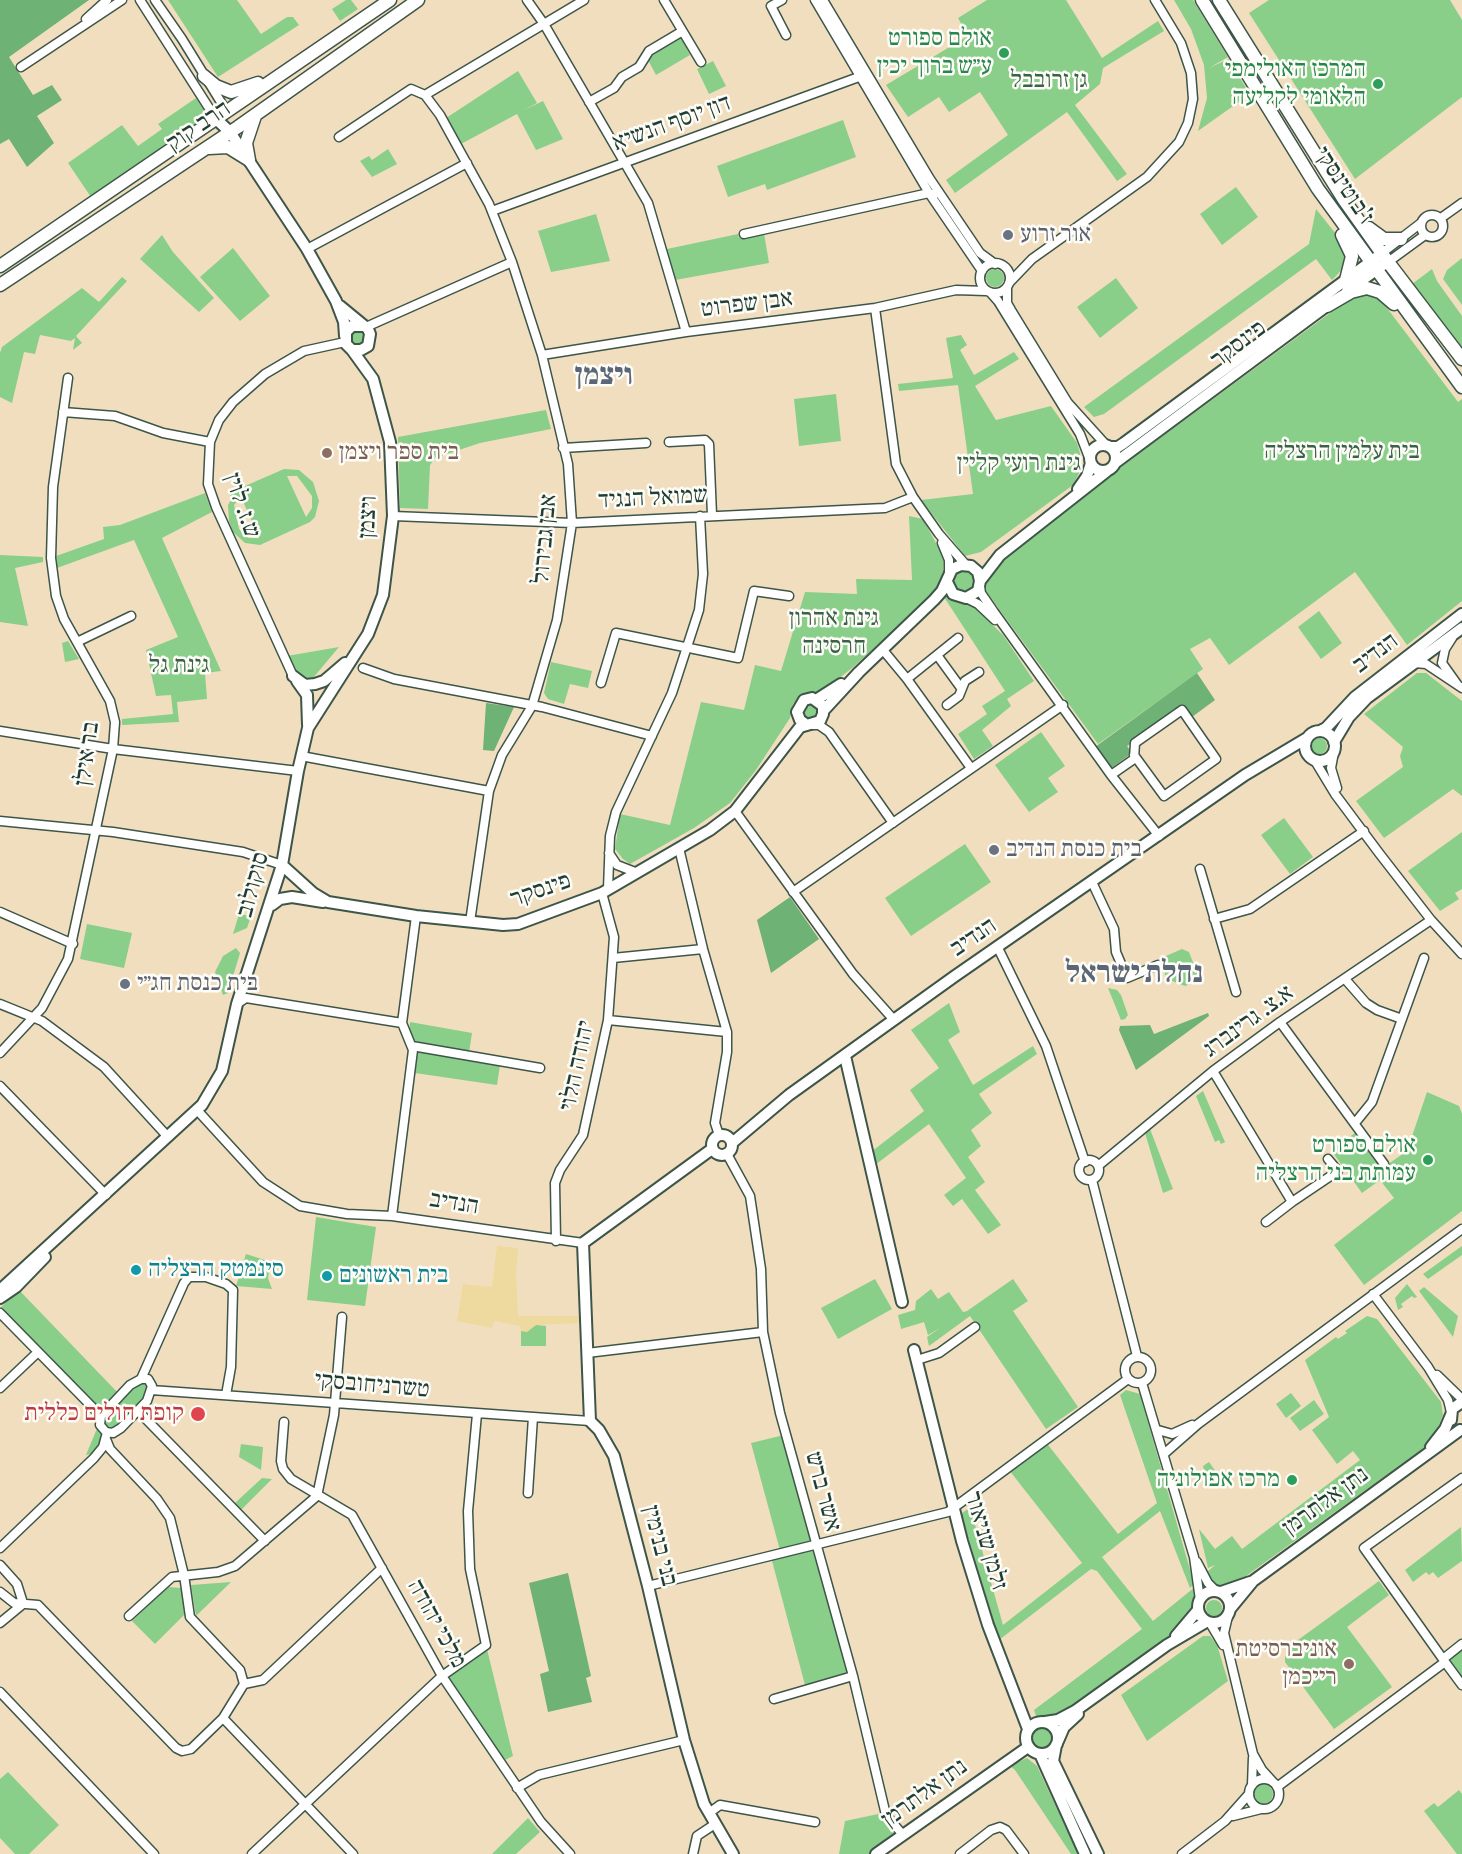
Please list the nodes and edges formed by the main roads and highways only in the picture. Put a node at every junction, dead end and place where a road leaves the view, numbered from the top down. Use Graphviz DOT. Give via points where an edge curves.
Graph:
graph roads {
  1 [pos="390,0"];
  2 [pos="418,0"];
  3 [pos="1202,0"];
  4 [pos="1219,0"];
  5 [pos="299,62"];
  6 [pos="204,76"];
  7 [pos="256,114"];
  8 [pos="205,149"];
  9 [pos="1318,189"];
  10 [pos="1359,219"];
  11 [pos="1401,239"];
  12 [pos="0,266"];
  13 [pos="1346,280"];
  14 [pos="0,285"];
  15 [pos="1327,306"];
  16 [pos="1413,322"];
  17 [pos="1462,359"];
  18 [pos="1462,387"];
  1 -- 5 [label="main road, הרב קוק"];
  2 -- 7 [label="main road, הרב קוק"];
  3 -- 9 [label="main road, ז'בוטינסקי"];
  4 -- 10 [label="main road, ז'בוטינסקי"];
  5 -- 6 [label="main road" via="241,91 226,90"];
  5 -- 12 [label="main road, הרב קוק"];
  7 -- 8 [label="main road, הרב קוק"];
  7 -- 8 [label="main road" via="246,143 249,160 228,147"];
  8 -- 14 [label="main road, הרב קוק"];
  9 -- 13 [label="main road" via="1350,248"];
  9 -- 16 [label="main road, ז'בוטינסקי"];
  10 -- 11 [label="main road" via="1384,239"];
  10 -- 17 [label="main road, ז'בוטינסקי"];
  15 -- 16 [label="main road" via="1360,289 1374,289"];
  16 -- 18 [label="main road, ז'בוטינסקי"];
}
